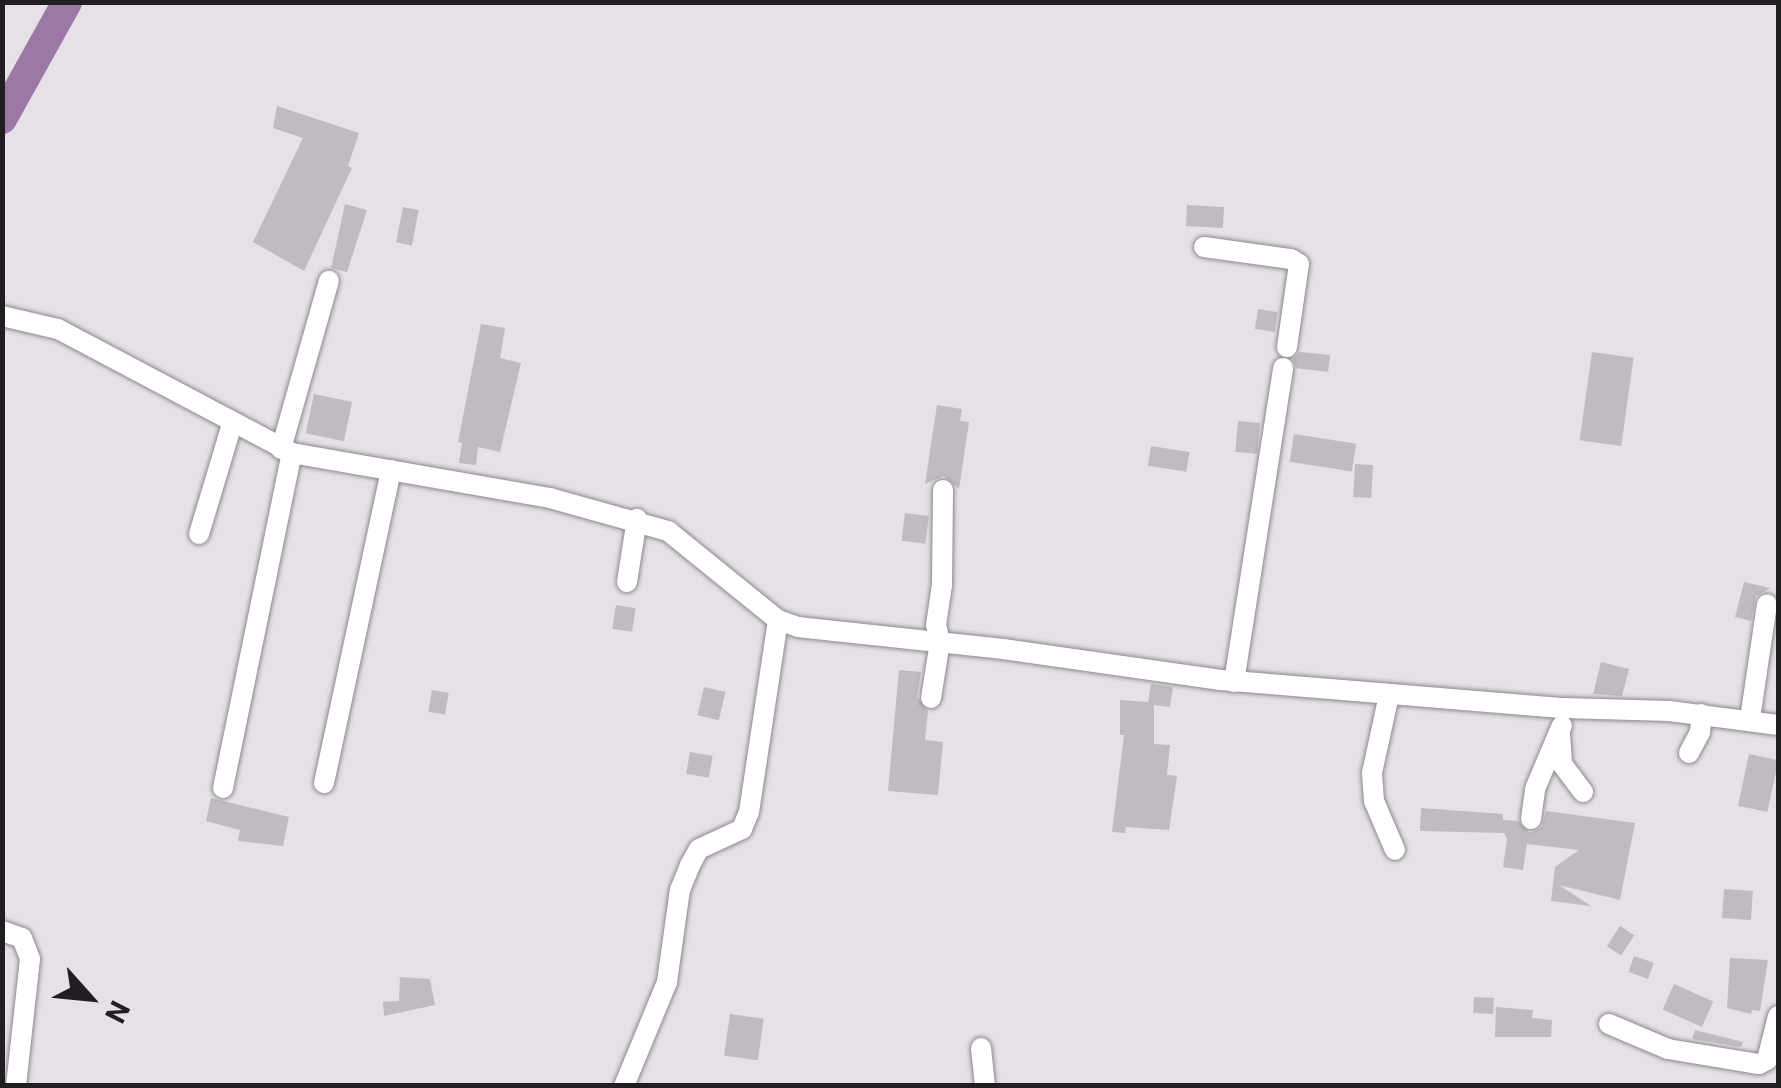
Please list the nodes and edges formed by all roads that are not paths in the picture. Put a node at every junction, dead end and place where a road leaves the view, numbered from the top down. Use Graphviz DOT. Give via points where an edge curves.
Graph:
graph roads {
  1 [pos="1204,247"];
  2 [pos="328,281"];
  3 [pos="2,316"];
  4 [pos="232,424"];
  5 [pos="286,451"];
  6 [pos="391,470"];
  7 [pos="943,490"];
  8 [pos="637,519"];
  9 [pos="200,534"];
  10 [pos="627,582"];
  11 [pos="1768,604"];
  12 [pos="778,620"];
  13 [pos="940,642"];
  14 [pos="1234,682"];
  15 [pos="1389,695"];
  16 [pos="931,698"];
  17 [pos="1702,714"];
  18 [pos="1563,716"];
  19 [pos="1750,719"];
  20 [pos="1778,725"];
  21 [pos="1690,753"];
  22 [pos="324,784"];
  23 [pos="222,788"];
  24 [pos="1583,792"];
  25 [pos="1530,819"];
  26 [pos="1395,850"];
  27 [pos="2,931"];
  28 [pos="1609,1024"];
  29 [pos="1778,1029"];
  30 [pos="981,1048"];
  31 [pos="16,1086"];
  32 [pos="624,1086"];
  33 [pos="985,1086"];
  1 -- 14 [label="street" via="1299,264"];
  2 -- 5 [label="street"];
  3 -- 4 [label="street" via="58,330"];
  4 -- 5 [label="street"];
  4 -- 9 [label="street"];
  5 -- 6 [label="street"];
  5 -- 23 [label="street"];
  6 -- 8 [label="street"];
  6 -- 22 [label="street"];
  7 -- 13 [label="street"];
  8 -- 10 [label="street"];
  8 -- 12 [label="street" via="668,530"];
  11 -- 19 [label="street"];
  12 -- 13 [label="street"];
  12 -- 32 [label="street" via="749,812 742,830 700,849 690,865 666,982"];
  13 -- 14 [label="street"];
  13 -- 16 [label="street"];
  14 -- 15 [label="street"];
  15 -- 18 [label="street"];
  15 -- 26 [label="street" via="1372,773 1374,802"];
  17 -- 18 [label="street"];
  17 -- 19 [label="street"];
  17 -- 21 [label="street"];
  18 -- 24 [label="street" via="1562,764"];
  18 -- 25 [label="street"];
  19 -- 20 [label="street"];
  27 -- 31 [label="street" via="22,938 30,959"];
  28 -- 29 [label="street" via="1668,1049 1759,1064 1767,1060"];
  30 -- 33 [label="street"];
}
